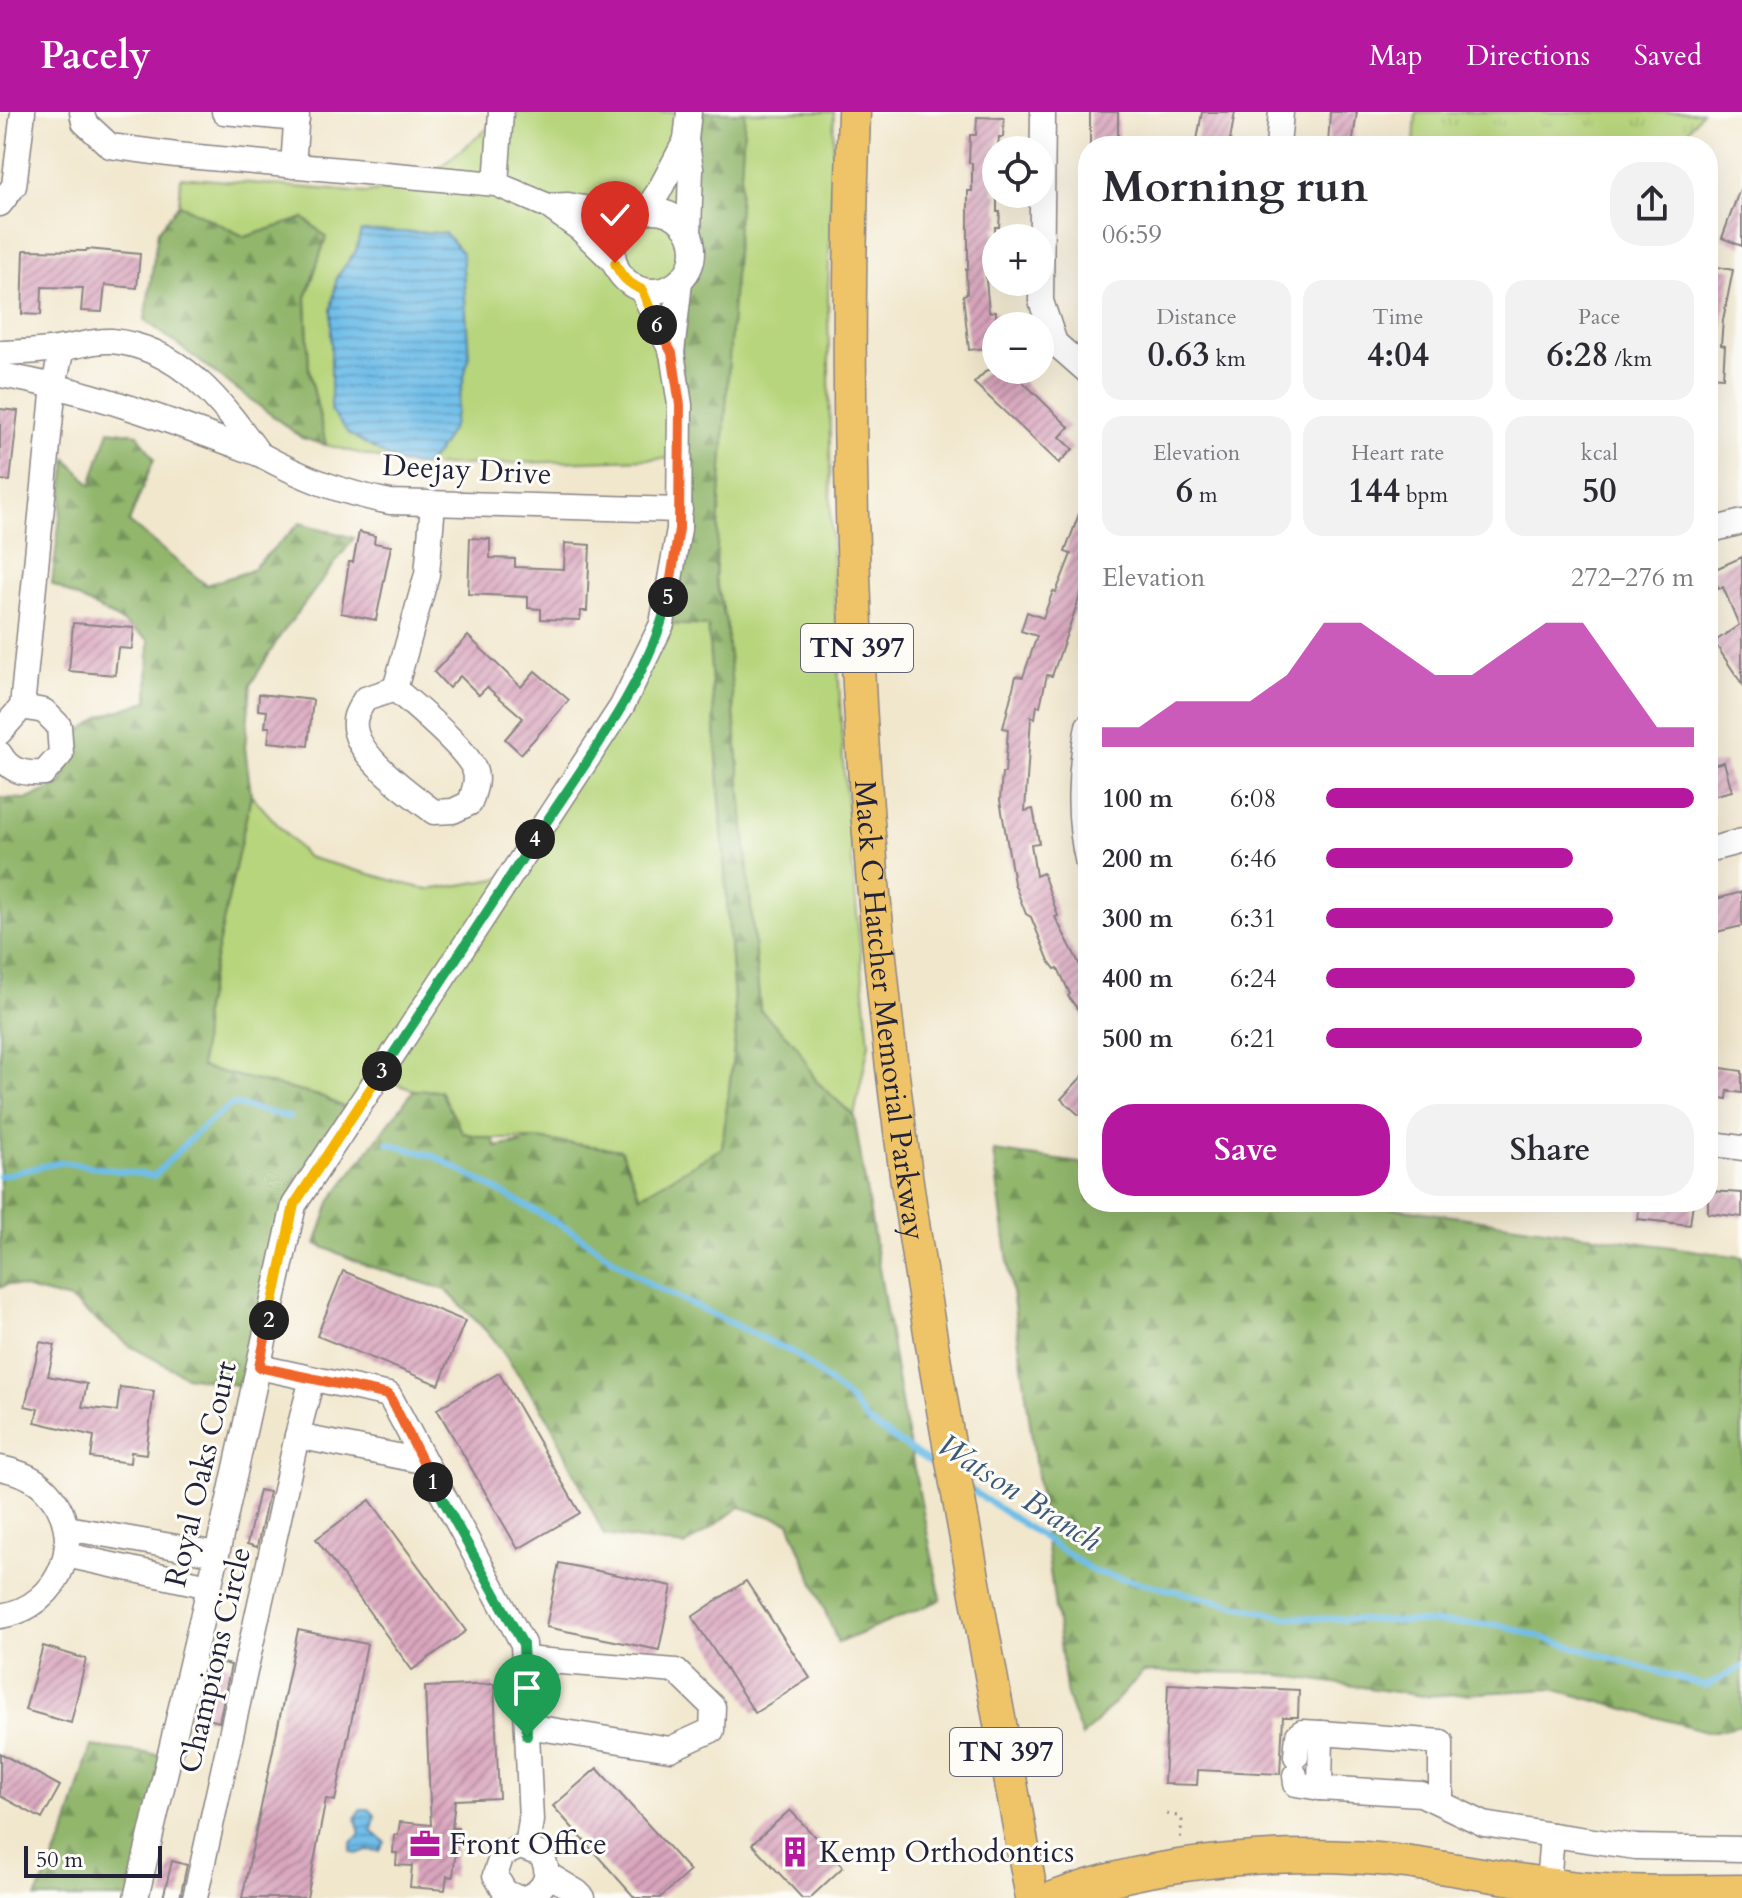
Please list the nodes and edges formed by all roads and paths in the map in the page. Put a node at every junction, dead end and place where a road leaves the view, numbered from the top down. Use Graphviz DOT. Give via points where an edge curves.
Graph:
graph roads {
  1 [pos="23,112"];
  2 [pos="82,112"];
  3 [pos="224,112"];
  4 [pos="501,112"];
  5 [pos="689,112"];
  6 [pos="854,112"];
  7 [pos="1043,112"];
  8 [pos="1281,112"];
  9 [pos="297,115"];
  10 [pos="1279,136"];
  11 [pos="686,140"];
  12 [pos="293,166"];
  13 [pos="496,184"];
  14 [pos="0,204"];
  15 [pos="548,206"];
  16 [pos="638,214"];
  17 [pos="689,233"];
  18 [pos="615,263"];
  19 [pos="680,282"];
  20 [pos="642,290"];
  21 [pos="62,348"];
  22 [pos="0,353"];
  23 [pos="672,353"];
  24 [pos="1078,363"];
  25 [pos="0,375"];
  26 [pos="54,385"];
  27 [pos="259,454"];
  28 [pos="433,504"];
  29 [pos="680,510"];
  30 [pos="1742,522"];
  31 [pos="1718,528"];
  32 [pos="395,689"];
  33 [pos="22,707"];
  34 [pos="0,732"];
  35 [pos="0,754"];
  36 [pos="1742,841"];
  37 [pos="1718,847"];
  38 [pos="1718,1144"];
  39 [pos="1742,1148"];
  40 [pos="259,1367"];
  41 [pos="312,1379"];
  42 [pos="297,1436"];
  43 [pos="422,1461"];
  44 [pos="0,1468"];
  45 [pos="67,1528"];
  46 [pos="217,1554"];
  47 [pos="66,1555"];
  48 [pos="209,1586"];
  49 [pos="0,1616"];
  50 [pos="523,1659"];
  51 [pos="527,1726"];
  52 [pos="1321,1733"];
  53 [pos="1320,1788"];
  54 [pos="1441,1802"];
  55 [pos="1167,1814"];
  56 [pos="1552,1835"];
  57 [pos="527,1847"];
  58 [pos="1742,1849"];
  59 [pos="1180,1850"];
  60 [pos="1548,1884"];
  61 [pos="1742,1891"];
  62 [pos="525,1893"];
  63 [pos="136,1898"];
  64 [pos="195,1898"];
  65 [pos="583,1898"];
  66 [pos="1032,1898"];
  67 [pos="1053,1898"];
  1 -- 14 [label="street" via="14,186"];
  2 -- 12 [label="street" via="84,122 110,146"];
  3 -- 9 [label="street"];
  4 -- 13 [label="street"];
  5 -- 11 [label="street"];
  6 -- 66 [label="main road, Mack C Hatcher Memorial Parkway / TN 397" via="848,336 851,502 859,698 885,1006 933,1354"];
  7 -- 24 [label="street" via="1041,301 1055,343"];
  8 -- 10 [label="street"];
  9 -- 12 [label="street"];
  11 -- 16 [label="street" via="659,191"];
  11 -- 17 [label="street" via="691,168"];
  12 -- 13 [label="street"];
  13 -- 15 [label="street"];
  15 -- 16 [label="street"];
  15 -- 18 [label="street"];
  16 -- 17 [label="street" via="671,215"];
  16 -- 18 [label="street" via="615,237"];
  17 -- 19 [label="street" via="693,259"];
  18 -- 20 [label="street" via="620,275"];
  19 -- 20 [label="street"];
  19 -- 23 [label="street, Royal Oaks Court"];
  20 -- 23 [label="street, Royal Oaks Court"];
  21 -- 22 [label="street, Deejay Drive"];
  21 -- 26 [label="street"];
  21 -- 27 [label="street, Deejay Drive" via="111,341 162,355 209,389"];
  23 -- 29 [label="street, Royal Oaks Court" via="680,405"];
  25 -- 26 [label="street, Deejay Drive"];
  26 -- 27 [label="street, Deejay Drive" via="142,410"];
  26 -- 33 [label="street"];
  27 -- 28 [label="street, Deejay Drive" via="350,494"];
  28 -- 29 [label="street, Deejay Drive"];
  28 -- 32 [label="street" via="427,574"];
  29 -- 40 [label="street, Royal Oaks Court" via="662,624 622,706 294,1205"];
  30 -- 31 [label="street"];
  32 -- 32 [label="street" via="365,699 355,718 359,742 391,779 434,812 470,803 475,770 449,737"];
  33 -- 34 [label="street"];
  33 -- 35 [label="street" via="44,711 59,726 61,754 44,773 30,774 16,771"];
  36 -- 37 [label="street"];
  38 -- 39 [label="street"];
  40 -- 41 [label="street"];
  40 -- 46 [label="street, Royal Oaks Court"];
  41 -- 42 [label="street, Champions Circle"];
  41 -- 43 [label="street" via="389,1395"];
  42 -- 43 [label="street"];
  42 -- 64 [label="street, Champions Circle"];
  43 -- 50 [label="street" via="523,1644"];
  44 -- 45 [label="street" via="42,1486"];
  45 -- 46 [label="street"];
  45 -- 47 [label="street"];
  46 -- 48 [label="street, Royal Oaks Court"];
  47 -- 48 [label="street"];
  47 -- 49 [label="street" via="45,1597"];
  48 -- 63 [label="street, Royal Oaks Court"];
  50 -- 51 [label="street"];
  50 -- 51 [label="street" via="676,1671 713,1707 712,1730 670,1749"];
  51 -- 57 [label="street"];
  52 -- 53 [label="street"];
  52 -- 53 [label="street" via="1298,1735 1296,1766 1296,1784"];
  52 -- 54 [label="street" via="1441,1742"];
  53 -- 54 [label="street" via="1421,1794"];
  54 -- 56 [label="street" via="1484,1824"];
  55 -- 59 [label="path" via="1182,1821"];
  56 -- 58 [label="street" via="1636,1847"];
  56 -- 60 [label="street"];
  57 -- 62 [label="street" via="544,1860"];
  57 -- 62 [label="street" via="507,1851 495,1875"];
  60 -- 61 [label="main road" via="1593,1890"];
  60 -- 67 [label="main road" via="1404,1862 1270,1856 1105,1881"];
  62 -- 65 [label="street" via="577,1892"];
}
